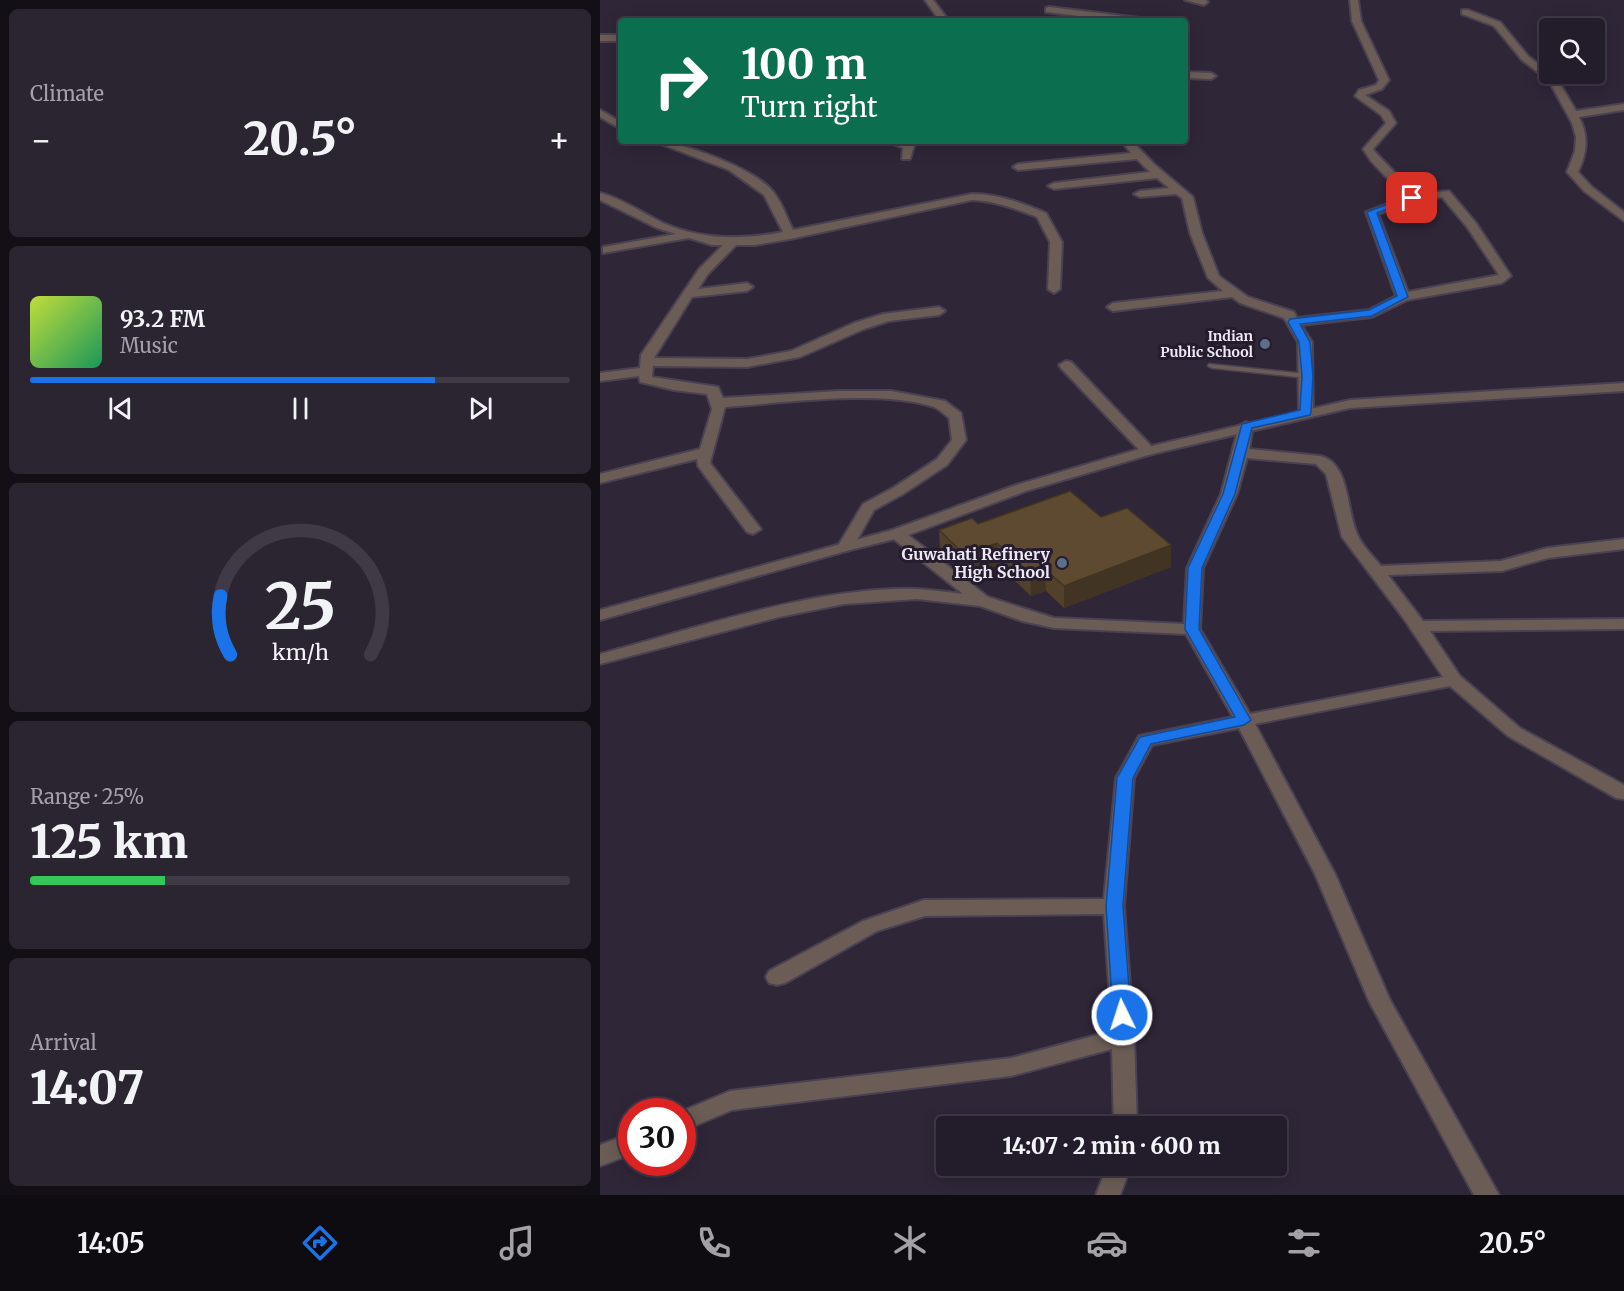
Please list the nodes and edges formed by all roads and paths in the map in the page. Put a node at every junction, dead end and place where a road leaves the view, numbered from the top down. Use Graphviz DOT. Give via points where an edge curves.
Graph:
graph roads {
  1 [pos="929,0"];
  2 [pos="1058,0"];
  3 [pos="1189,0"];
  4 [pos="1354,0"];
  5 [pos="1204,2"];
  6 [pos="1050,10"];
  7 [pos="1465,12"];
  8 [pos="943,18"];
  9 [pos="1046,18"];
  10 [pos="1115,18"];
  11 [pos="605,38"];
  12 [pos="600,49"];
  13 [pos="1188,75"];
  14 [pos="1211,76"];
  15 [pos="1624,107"];
  16 [pos="600,113"];
  17 [pos="1573,115"];
  18 [pos="618,124"];
  19 [pos="666,144"];
  20 [pos="900,144"];
  21 [pos="1129,144"];
  22 [pos="1140,155"];
  23 [pos="906,158"];
  24 [pos="1018,167"];
  25 [pos="1159,174"];
  26 [pos="1054,186"];
  27 [pos="1179,190"];
  28 [pos="1140,194"];
  29 [pos="600,196"];
  30 [pos="1412,198"];
  31 [pos="1624,218"];
  32 [pos="689,235"];
  33 [pos="790,235"];
  34 [pos="733,241"];
  35 [pos="607,250"];
  36 [pos="747,287"];
  37 [pos="1054,289"];
  38 [pos="1235,293"];
  39 [pos="689,294"];
  40 [pos="1402,297"];
  41 [pos="1113,307"];
  42 [pos="939,311"];
  43 [pos="1293,322"];
  44 [pos="1066,365"];
  45 [pos="1212,366"];
  46 [pos="647,367"];
  47 [pos="1307,376"];
  48 [pos="600,377"];
  49 [pos="1624,387"];
  50 [pos="717,403"];
  51 [pos="1306,412"];
  52 [pos="1246,426"];
  53 [pos="1148,451"];
  54 [pos="706,452"];
  55 [pos="1241,453"];
  56 [pos="600,479"];
  57 [pos="753,529"];
  58 [pos="897,534"];
  59 [pos="1624,544"];
  60 [pos="846,546"];
  61 [pos="1376,571"];
  62 [pos="982,601"];
  63 [pos="600,615"];
  64 [pos="1624,624"];
  65 [pos="1418,626"];
  66 [pos="1192,629"];
  67 [pos="600,659"];
  68 [pos="1454,680"];
  69 [pos="1244,720"];
  70 [pos="1623,793"];
  71 [pos="1114,906"];
  72 [pos="777,977"];
  73 [pos="1123,1037"];
  74 [pos="696,1115"];
  75 [pos="1126,1116"];
  76 [pos="618,1149"];
  77 [pos="600,1156"];
  78 [pos="1115,1176"];
  79 [pos="1108,1195"];
  80 [pos="1487,1195"];
  1 -- 8 [label="street"];
  2 -- 6 [label="street"];
  3 -- 5 [label="street"];
  4 -- 30 [label="street" via="1358,30 1384,80 1379,87 1360,96 1385,113 1391,123 1368,149 1370,156"];
  6 -- 9 [label="street"];
  6 -- 10 [label="street"];
  7 -- 17 [label="street" via="1497,24 1525,58 1552,79"];
  11 -- 12 [label="street"];
  13 -- 14 [label="street"];
  15 -- 17 [label="street"];
  16 -- 18 [label="street"];
  17 -- 31 [label="street" via="1583,140 1580,158 1572,172"];
  19 -- 33 [label="street" via="733,168 769,193"];
  20 -- 23 [label="street" via="909,147"];
  21 -- 22 [label="street"];
  22 -- 24 [label="street"];
  22 -- 25 [label="street"];
  25 -- 26 [label="street"];
  25 -- 27 [label="street"];
  27 -- 28 [label="street"];
  27 -- 38 [label="street" via="1187,197 1214,278"];
  29 -- 32 [label="street"];
  30 -- 40 [label="street" via="1372,212"];
  30 -- 40 [label="street" via="1444,194 1472,225 1504,276"];
  32 -- 34 [label="street"];
  32 -- 35 [label="street"];
  33 -- 34 [label="street"];
  33 -- 37 [label="street" via="972,197 988,197 1042,215 1056,242"];
  34 -- 39 [label="street" via="703,272"];
  36 -- 39 [label="street"];
  38 -- 41 [label="street"];
  38 -- 43 [label="street" via="1244,300 1289,315"];
  39 -- 46 [label="street" via="648,355"];
  40 -- 43 [label="street" via="1372,313"];
  42 -- 46 [label="street" via="888,317 795,354 747,363"];
  43 -- 47 [label="street" via="1305,342"];
  44 -- 53 [label="street"];
  45 -- 47 [label="lane"];
  46 -- 48 [label="street"];
  46 -- 50 [label="street" via="645,378 674,387 713,390"];
  47 -- 51 [label="street"];
  49 -- 51 [label="street" via="1384,401"];
  50 -- 54 [label="street" via="719,409"];
  50 -- 60 [label="street" via="891,395 940,404 956,416 959,440 942,462 868,507"];
  51 -- 52 [label="street"];
  52 -- 53 [label="street"];
  52 -- 55 [label="street"];
  53 -- 58 [label="street" via="1022,488"];
  54 -- 56 [label="street"];
  54 -- 57 [label="street" via="703,463"];
  55 -- 61 [label="street" via="1320,460 1333,473 1350,537"];
  55 -- 66 [label="street" via="1229,494 1195,568"];
  58 -- 60 [label="street"];
  58 -- 62 [label="street"];
  59 -- 61 [label="street" via="1547,553 1502,566"];
  60 -- 63 [label="street"];
  61 -- 65 [label="street"];
  62 -- 66 [label="street" via="1054,623"];
  62 -- 67 [label="street" via="917,594 844,598"];
  64 -- 65 [label="street"];
  65 -- 68 [label="street"];
  66 -- 69 [label="street"];
  68 -- 69 [label="street"];
  68 -- 70 [label="street" via="1514,732"];
  69 -- 71 [label="street" via="1145,740 1125,778"];
  69 -- 80 [label="street" via="1325,874 1380,1001"];
  71 -- 72 [label="street" via="924,908 870,926"];
  71 -- 73 [label="street"];
  73 -- 74 [label="street" via="1011,1067 730,1101"];
  73 -- 75 [label="street"];
  76 -- 77 [label="street"];
  78 -- 79 [label="street"];
}
